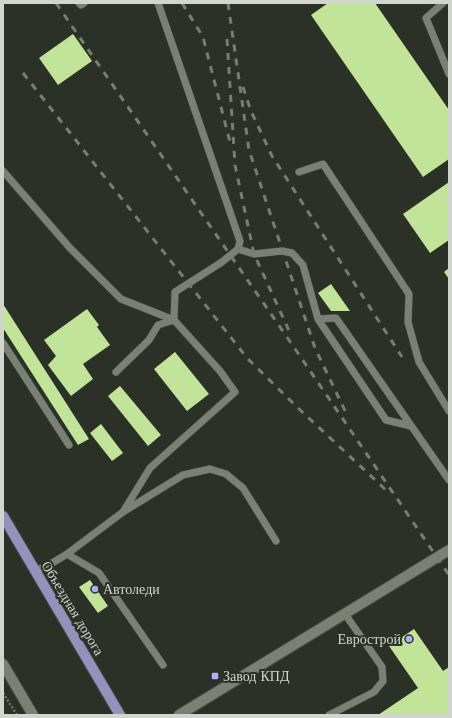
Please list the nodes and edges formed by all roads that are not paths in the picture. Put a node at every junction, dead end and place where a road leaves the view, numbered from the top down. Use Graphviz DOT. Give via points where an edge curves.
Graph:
graph roads {
  1 [pos="79,3"];
  2 [pos="84,3"];
  3 [pos="158,3"];
  4 [pos="443,3"];
  5 [pos="449,74"];
  6 [pos="3,171"];
  7 [pos="299,172"];
  8 [pos="238,249"];
  9 [pos="318,319"];
  10 [pos="174,320"];
  11 [pos="3,343"];
  12 [pos="116,372"];
  13 [pos="449,411"];
  14 [pos="410,426"];
  15 [pos="69,445"];
  16 [pos="449,480"];
  17 [pos="123,512"];
  18 [pos="3,516"];
  19 [pos="276,541"];
  20 [pos="449,550"];
  21 [pos="67,554"];
  22 [pos="35,571"];
  23 [pos="345,614"];
  24 [pos="3,664"];
  25 [pos="163,665"];
  26 [pos="33,715"];
  27 [pos="120,715"];
  28 [pos="179,715"];
  29 [pos="330,715"];
  1 -- 2 [label="lane"];
  3 -- 8 [label="lane" via="240,241"];
  4 -- 5 [label="lane" via="426,18"];
  6 -- 10 [label="lane" via="70,248 121,300"];
  7 -- 13 [label="lane" via="323,164 409,294 408,322 419,362"];
  8 -- 9 [label="lane" via="254,254 282,251 292,253 303,265"];
  8 -- 10 [label="lane" via="175,292"];
  9 -- 14 [label="lane" via="386,420"];
  9 -- 14 [label="lane" via="336,318"];
  10 -- 12 [label="lane" via="158,325 148,340"];
  10 -- 17 [label="lane" via="220,371 235,392 150,468"];
  11 -- 15 [label="lane"];
  14 -- 16 [label="lane"];
  17 -- 19 [label="lane" via="184,475 210,468 226,474 243,488"];
  17 -- 21 [label="lane"];
  18 -- 22 [label="main road, Объездная дорога"];
  20 -- 23 [label="street"];
  21 -- 22 [label="lane"];
  21 -- 25 [label="lane" via="99,573"];
  22 -- 27 [label="main road, Объездная дорога"];
  23 -- 28 [label="street"];
  23 -- 29 [label="lane" via="382,667 383,681 374,692"];
  24 -- 26 [label="street"];
}
